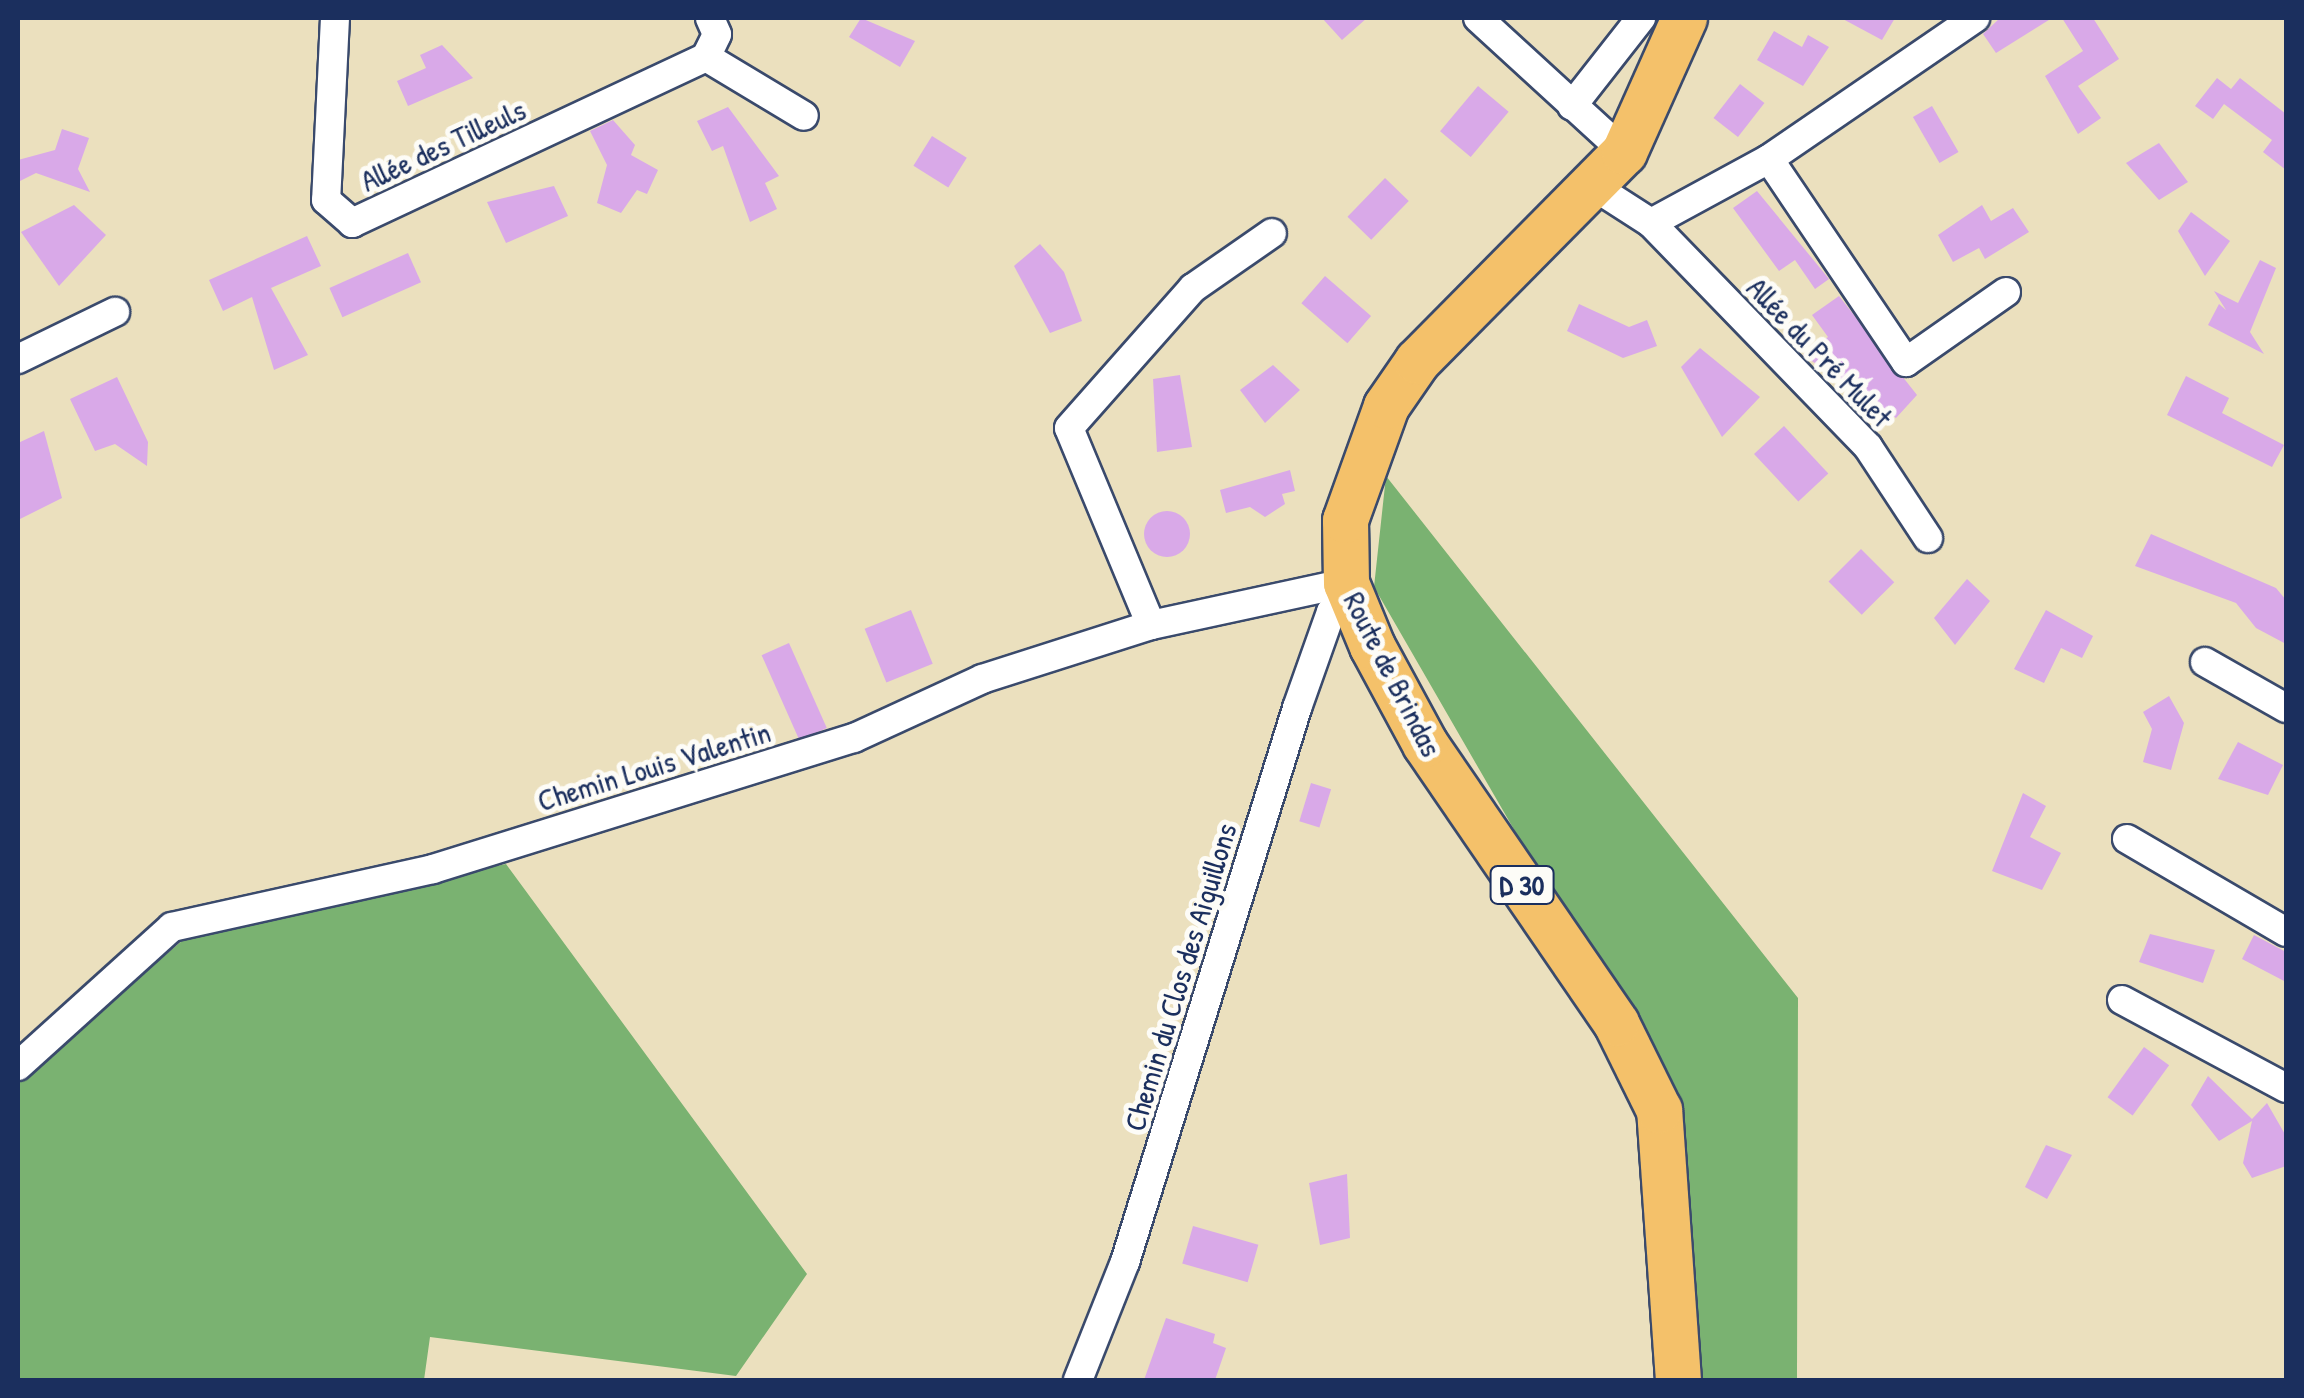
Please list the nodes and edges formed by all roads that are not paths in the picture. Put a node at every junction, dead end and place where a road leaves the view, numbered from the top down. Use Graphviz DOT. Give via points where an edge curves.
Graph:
graph roads {
  1 [pos="335,18"];
  2 [pos="710,18"];
  3 [pos="1478,18"];
  4 [pos="1640,18"];
  5 [pos="1684,18"];
  6 [pos="1975,18"];
  7 [pos="706,58"];
  8 [pos="1572,106"];
  9 [pos="804,116"];
  10 [pos="1624,152"];
  11 [pos="1770,159"];
  12 [pos="1595,187"];
  13 [pos="1651,223"];
  14 [pos="1272,232"];
  15 [pos="2006,292"];
  16 [pos="115,312"];
  17 [pos="18,359"];
  18 [pos="1928,538"];
  19 [pos="1348,592"];
  20 [pos="1151,625"];
  21 [pos="2205,662"];
  22 [pos="2286,708"];
  23 [pos="2127,840"];
  24 [pos="2286,932"];
  25 [pos="2122,1000"];
  26 [pos="18,1066"];
  27 [pos="2286,1088"];
  28 [pos="1078,1380"];
  29 [pos="1678,1380"];
  1 -- 7 [label="street, Allée des Tilleuls" via="326,200 352,223"];
  2 -- 7 [label="street" via="717,34"];
  3 -- 8 [label="street"];
  4 -- 8 [label="street"];
  5 -- 10 [label="main road, Route de Brindas / D 30"];
  6 -- 11 [label="street"];
  7 -- 9 [label="street"];
  8 -- 10 [label="street"];
  10 -- 12 [label="main road, Route de Brindas / D 30"];
  11 -- 13 [label="street"];
  11 -- 15 [label="street" via="1906,362"];
  12 -- 13 [label="street, Allée du Pré Mulet"];
  12 -- 19 [label="main road, Route de Brindas / D 30" via="1417,361 1386,406 1346,520"];
  13 -- 18 [label="street, Allée du Pré Mulet" via="1868,447"];
  14 -- 20 [label="street" via="1193,288 1069,428"];
  16 -- 17 [label="street"];
  19 -- 20 [label="street, Chemin Louis Valentin"];
  19 -- 28 [label="street, Chemin du Clos des Aiguillons" via="1331,612 1296,708 1125,1262"];
  19 -- 29 [label="main road, Route de Brindas / D 30" via="1425,744 1616,1023 1658,1110"];
  20 -- 26 [label="street, Chemin Louis Valentin" via="982,678 854,738 433,869 172,927"];
  21 -- 22 [label="street"];
  23 -- 24 [label="street"];
  25 -- 27 [label="street"];
}
